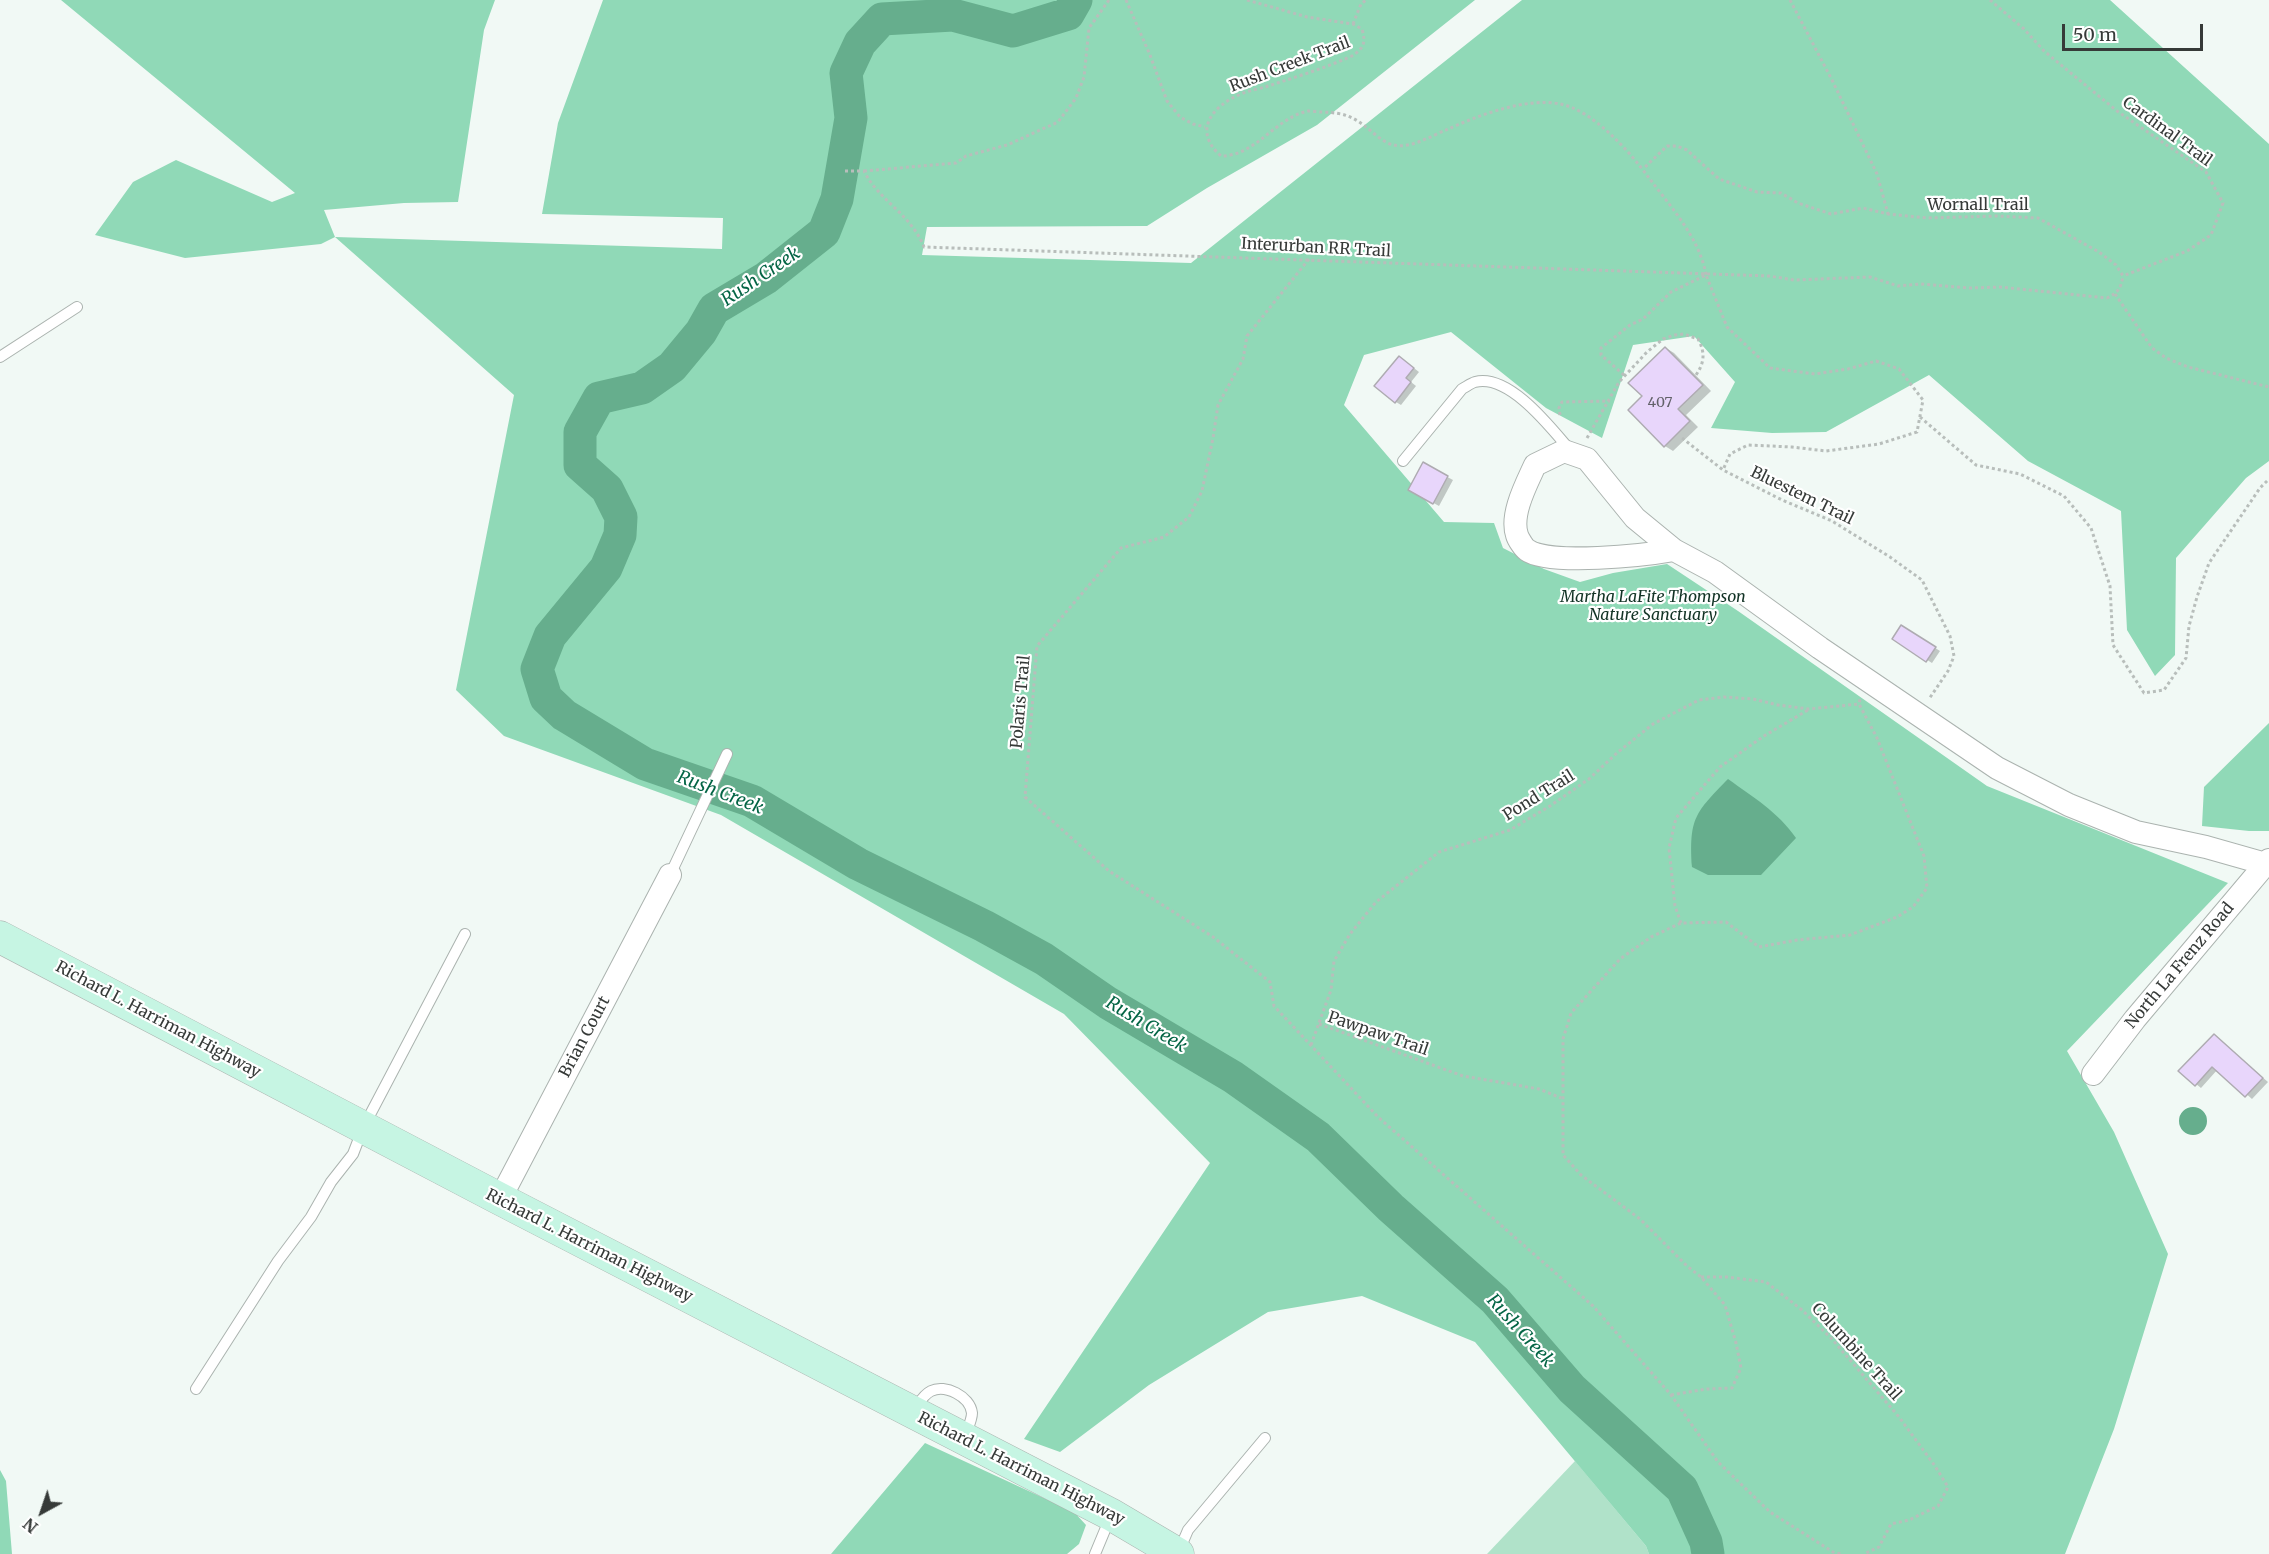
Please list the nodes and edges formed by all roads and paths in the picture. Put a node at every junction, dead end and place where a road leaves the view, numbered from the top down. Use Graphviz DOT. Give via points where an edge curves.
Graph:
graph roads {
  1 [pos="1109,0"];
  2 [pos="1126,0"];
  3 [pos="1247,0"];
  4 [pos="1366,0"];
  5 [pos="1790,0"];
  6 [pos="1990,0"];
  7 [pos="1353,24"];
  8 [pos="1206,127"];
  9 [pos="1643,169"];
  10 [pos="844,171"];
  11 [pos="864,171"];
  12 [pos="1888,214"];
  13 [pos="1309,259"];
  14 [pos="1706,275"];
  15 [pos="2123,276"];
  16 [pos="2115,294"];
  17 [pos="77,307"];
  18 [pos="0,357"];
  19 [pos="1624,375"];
  20 [pos="1696,375"];
  21 [pos="2269,387"];
  22 [pos="1610,400"];
  23 [pos="1920,417"];
  24 [pos="1564,420"];
  25 [pos="1682,438"];
  26 [pos="1577,456"];
  27 [pos="1403,460"];
  28 [pos="1723,470"];
  29 [pos="2269,479"];
  30 [pos="1674,550"];
  31 [pos="1868,681"];
  32 [pos="1858,704"];
  33 [pos="1809,709"];
  34 [pos="1918,716"];
  35 [pos="727,754"];
  36 [pos="2267,862"];
  37 [pos="670,875"];
  38 [pos="1681,923"];
  39 [pos="465,934"];
  40 [pos="0,938"];
  41 [pos="1319,1024"];
  42 [pos="1311,1045"];
  43 [pos="2093,1074"];
  44 [pos="1562,1098"];
  45 [pos="363,1128"];
  46 [pos="500,1199"];
  47 [pos="1701,1277"];
  48 [pos="196,1389"];
  49 [pos="1671,1395"];
  50 [pos="1265,1438"];
  51 [pos="1112,1515"];
  52 [pos="1095,1554"];
  53 [pos="1178,1554"];
  54 [pos="1841,1554"];
  55 [pos="1864,1554"];
  1 -- 11 [label="path" via="1089,28 1084,77 1076,98 1058,122 956,163"];
  2 -- 8 [label="path" via="1167,101 1180,117"];
  3 -- 7 [label="path, Rush Creek Trail"];
  4 -- 7 [label="path"];
  5 -- 12 [label="path" via="1877,174"];
  6 -- 15 [label="path, Cardinal Trail" via="2117,111 2206,172 2223,203 2211,234 2187,251"];
  7 -- 8 [label="path, Rush Creek Trail" via="1362,29 1362,50 1332,65 1241,94 1216,109"];
  8 -- 9 [label="path" via="1210,147 1221,156 1247,149 1308,111 1347,114 1393,146 1407,145 1496,111 1559,103 1596,122"];
  9 -- 12 [label="path, Wornall Trail" via="1666,146 1677,146 1687,150 1719,179 1757,192 1781,193 1831,214 1863,208"];
  9 -- 14 [label="path" via="1688,231 1704,262"];
  10 -- 11 [label="path"];
  11 -- 13 [label="path, Interurban RR Trail" via="871,185 904,215 924,247"];
  12 -- 15 [label="path, Wornall Trail" via="2038,218 2099,252"];
  13 -- 14 [label="path, Interurban RR Trail"];
  13 -- 42 [label="path, Polaris Trail" via="1248,336 1243,359 1218,405 1202,491 1190,517 1164,537 1121,548 1038,646 1025,797 1109,871 1213,937 1270,982 1274,1006"];
  14 -- 16 [label="path" via="1794,280 1870,277 1898,286 2000,287 2107,298"];
  14 -- 19 [label="path" via="1671,292 1643,319 1601,348 1601,355"];
  14 -- 23 [label="path" via="1727,327 1770,368 1815,374 1876,361 1899,369 1911,384 1923,400"];
  15 -- 16 [label="path"];
  16 -- 21 [label="path" via="2142,336 2166,358"];
  17 -- 18 [label="lane"];
  19 -- 20 [label="path" via="1663,339 1684,334 1698,339 1704,349 1702,366"];
  19 -- 22 [label="path"];
  22 -- 24 [label="path" via="1562,402 1559,414"];
  22 -- 26 [label="path"];
  23 -- 28 [label="path, Bluestem Trail" via="1917,432 1879,444 1826,451 1748,445 1730,454"];
  23 -- 29 [label="path" via="1976,465 2020,474 2064,496 2091,528 2110,586 2113,645 2144,693 2164,690 2186,658 2192,616 2210,563"];
  25 -- 28 [label="path, Bluestem Trail"];
  26 -- 27 [label="lane" via="1516,394 1492,382 1474,382 1462,389"];
  26 -- 30 [label="street" via="1587,459 1635,518"];
  26 -- 30 [label="street" via="1564,451 1535,465 1517,511 1517,534 1527,550 1578,558"];
  28 -- 34 [label="path, Bluestem Trail" via="1832,520 1922,580 1950,636 1954,656"];
  30 -- 31 [label="street" via="1715,572"];
  31 -- 32 [label="path"];
  31 -- 34 [label="street"];
  32 -- 33 [label="path, Pond Trail"];
  32 -- 38 [label="path" via="1877,738 1924,856 1927,888 1913,907 1850,935 1759,947 1726,921"];
  33 -- 38 [label="path, Pond Trail" via="1720,767 1676,818 1669,848 1675,906"];
  33 -- 41 [label="path, Pond Trail" via="1753,699 1699,700 1653,724 1589,779 1510,830 1438,852 1376,902 1350,934 1334,961 1331,990"];
  34 -- 36 [label="street" via="1997,768 2069,805 2136,832"];
  35 -- 37 [label="lane"];
  36 -- 43 [label="street, North La Frenz Road" via="2135,1018"];
  37 -- 46 [label="street, Brian Court"];
  38 -- 44 [label="path" via="1651,937 1620,959 1571,1013 1563,1038"];
  39 -- 45 [label="lane"];
  40 -- 45 [label="street, Richard L. Harriman Highway"];
  41 -- 42 [label="path, Pawpaw Trail"];
  41 -- 44 [label="path, Pawpaw Trail" via="1463,1076 1539,1089"];
  42 -- 49 [label="path, Pawpaw Trail" via="1378,1117 1593,1306"];
  44 -- 47 [label="path" via="1563,1155 1581,1175 1640,1219"];
  45 -- 46 [label="street, Richard L. Harriman Highway"];
  45 -- 48 [label="lane" via="353,1154"];
  46 -- 51 [label="street, Richard L. Harriman Highway"];
  47 -- 49 [label="path" via="1725,1305 1741,1368 1732,1388"];
  47 -- 55 [label="path, Columbine Trail" via="1766,1282 1802,1310 1899,1417 1948,1487 1938,1506 1891,1524 1879,1547"];
  49 -- 54 [label="path" via="1718,1462 1770,1512"];
  50 -- 53 [label="lane" via="1188,1530"];
  51 -- 52 [label="lane"];
  51 -- 53 [label="street, Richard L. Harriman Highway"];
}
